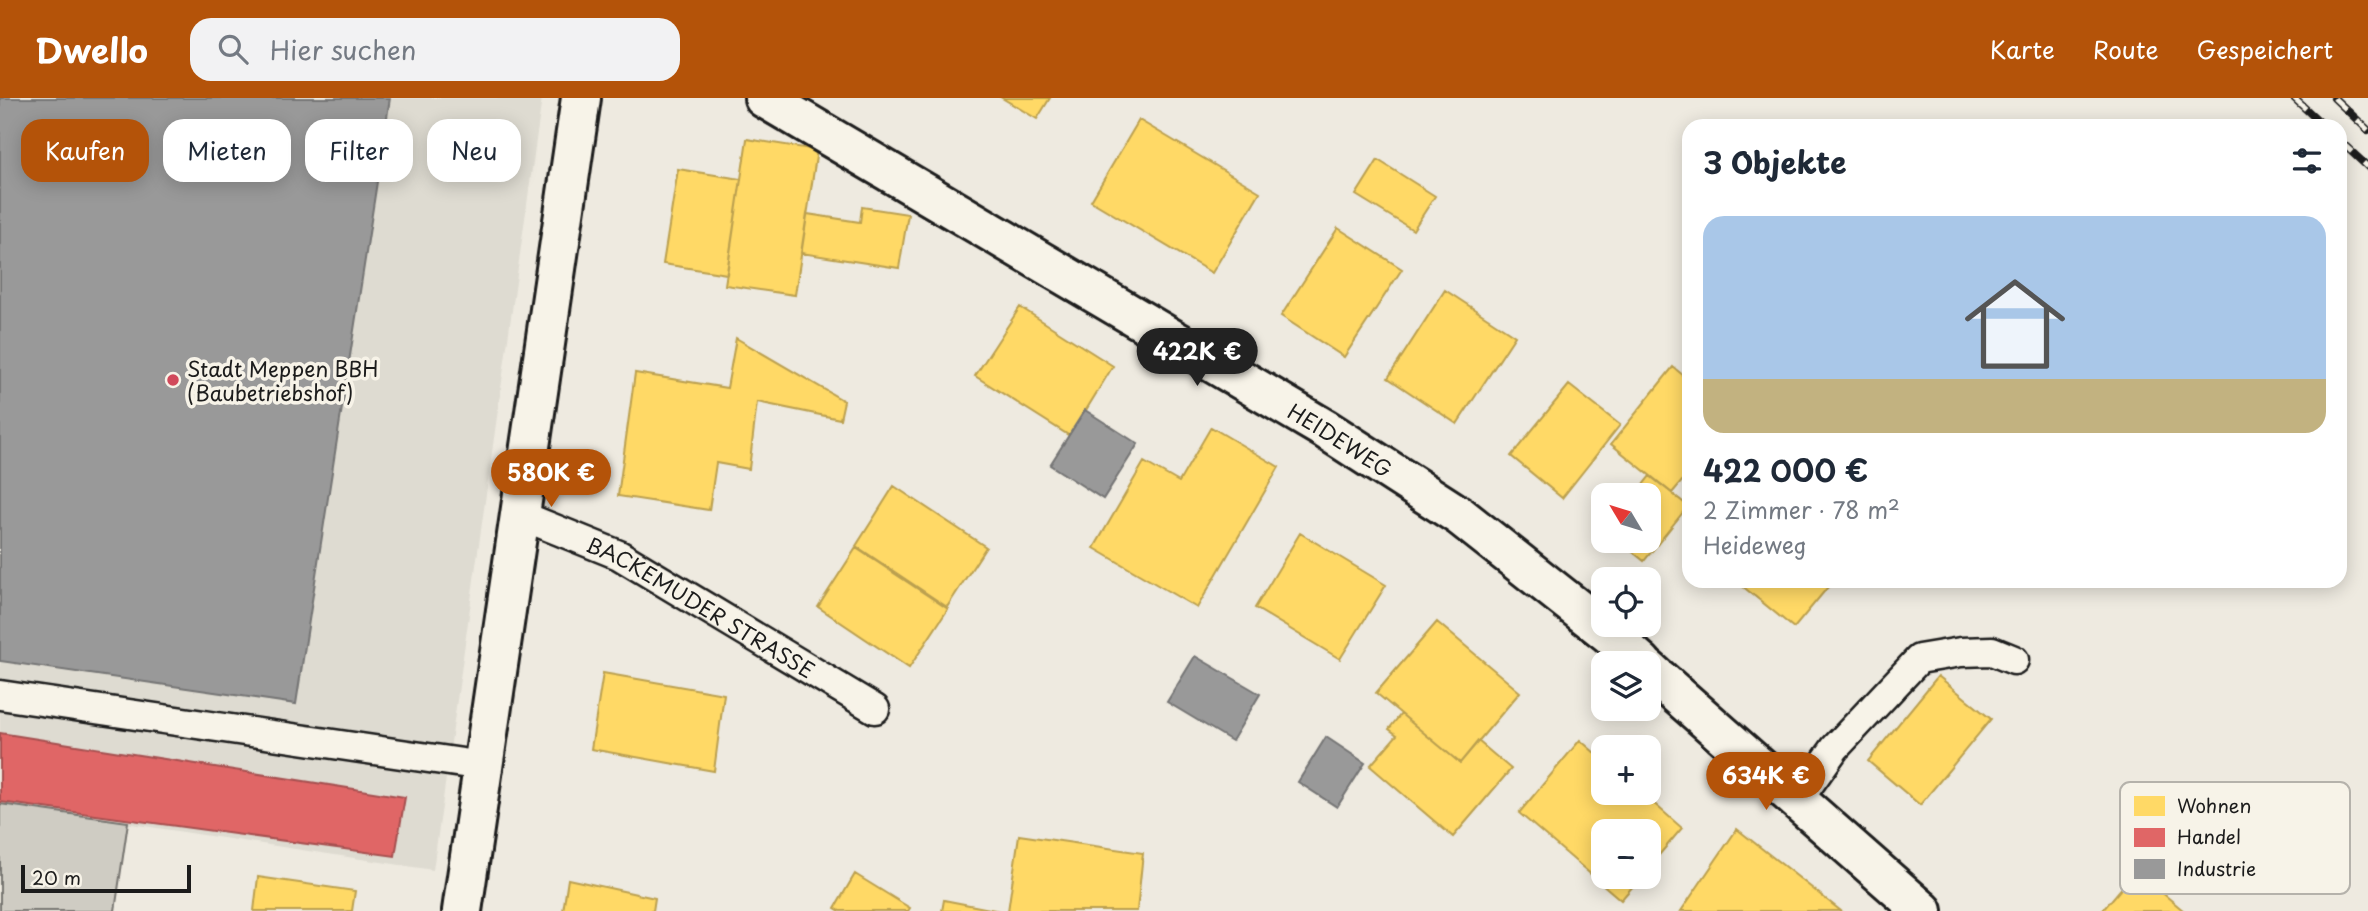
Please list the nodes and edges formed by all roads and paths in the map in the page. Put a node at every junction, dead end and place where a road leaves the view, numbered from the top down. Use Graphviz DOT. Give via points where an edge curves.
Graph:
graph roads {
  1 [pos="581,98"];
  2 [pos="764,98"];
  3 [pos="520,515"];
  4 [pos="1628,651"];
  5 [pos="2014,660"];
  6 [pos="1661,680"];
  7 [pos="0,695"];
  8 [pos="876,709"];
  9 [pos="483,765"];
  10 [pos="1798,800"];
  11 [pos="462,911"];
  12 [pos="1923,911"];
  1 -- 3 [label="street"];
  2 -- 4 [label="street, HEIDEWEG" via="1348,443 1460,516"];
  3 -- 8 [label="lane, BACKEMUDER STRASSE" via="619,555"];
  3 -- 9 [label="street"];
  5 -- 10 [label="lane" via="1992,651 1919,659 1835,748"];
  6 -- 10 [label="street"];
  7 -- 9 [label="lane"];
  9 -- 11 [label="street"];
  10 -- 12 [label="street"];
}
